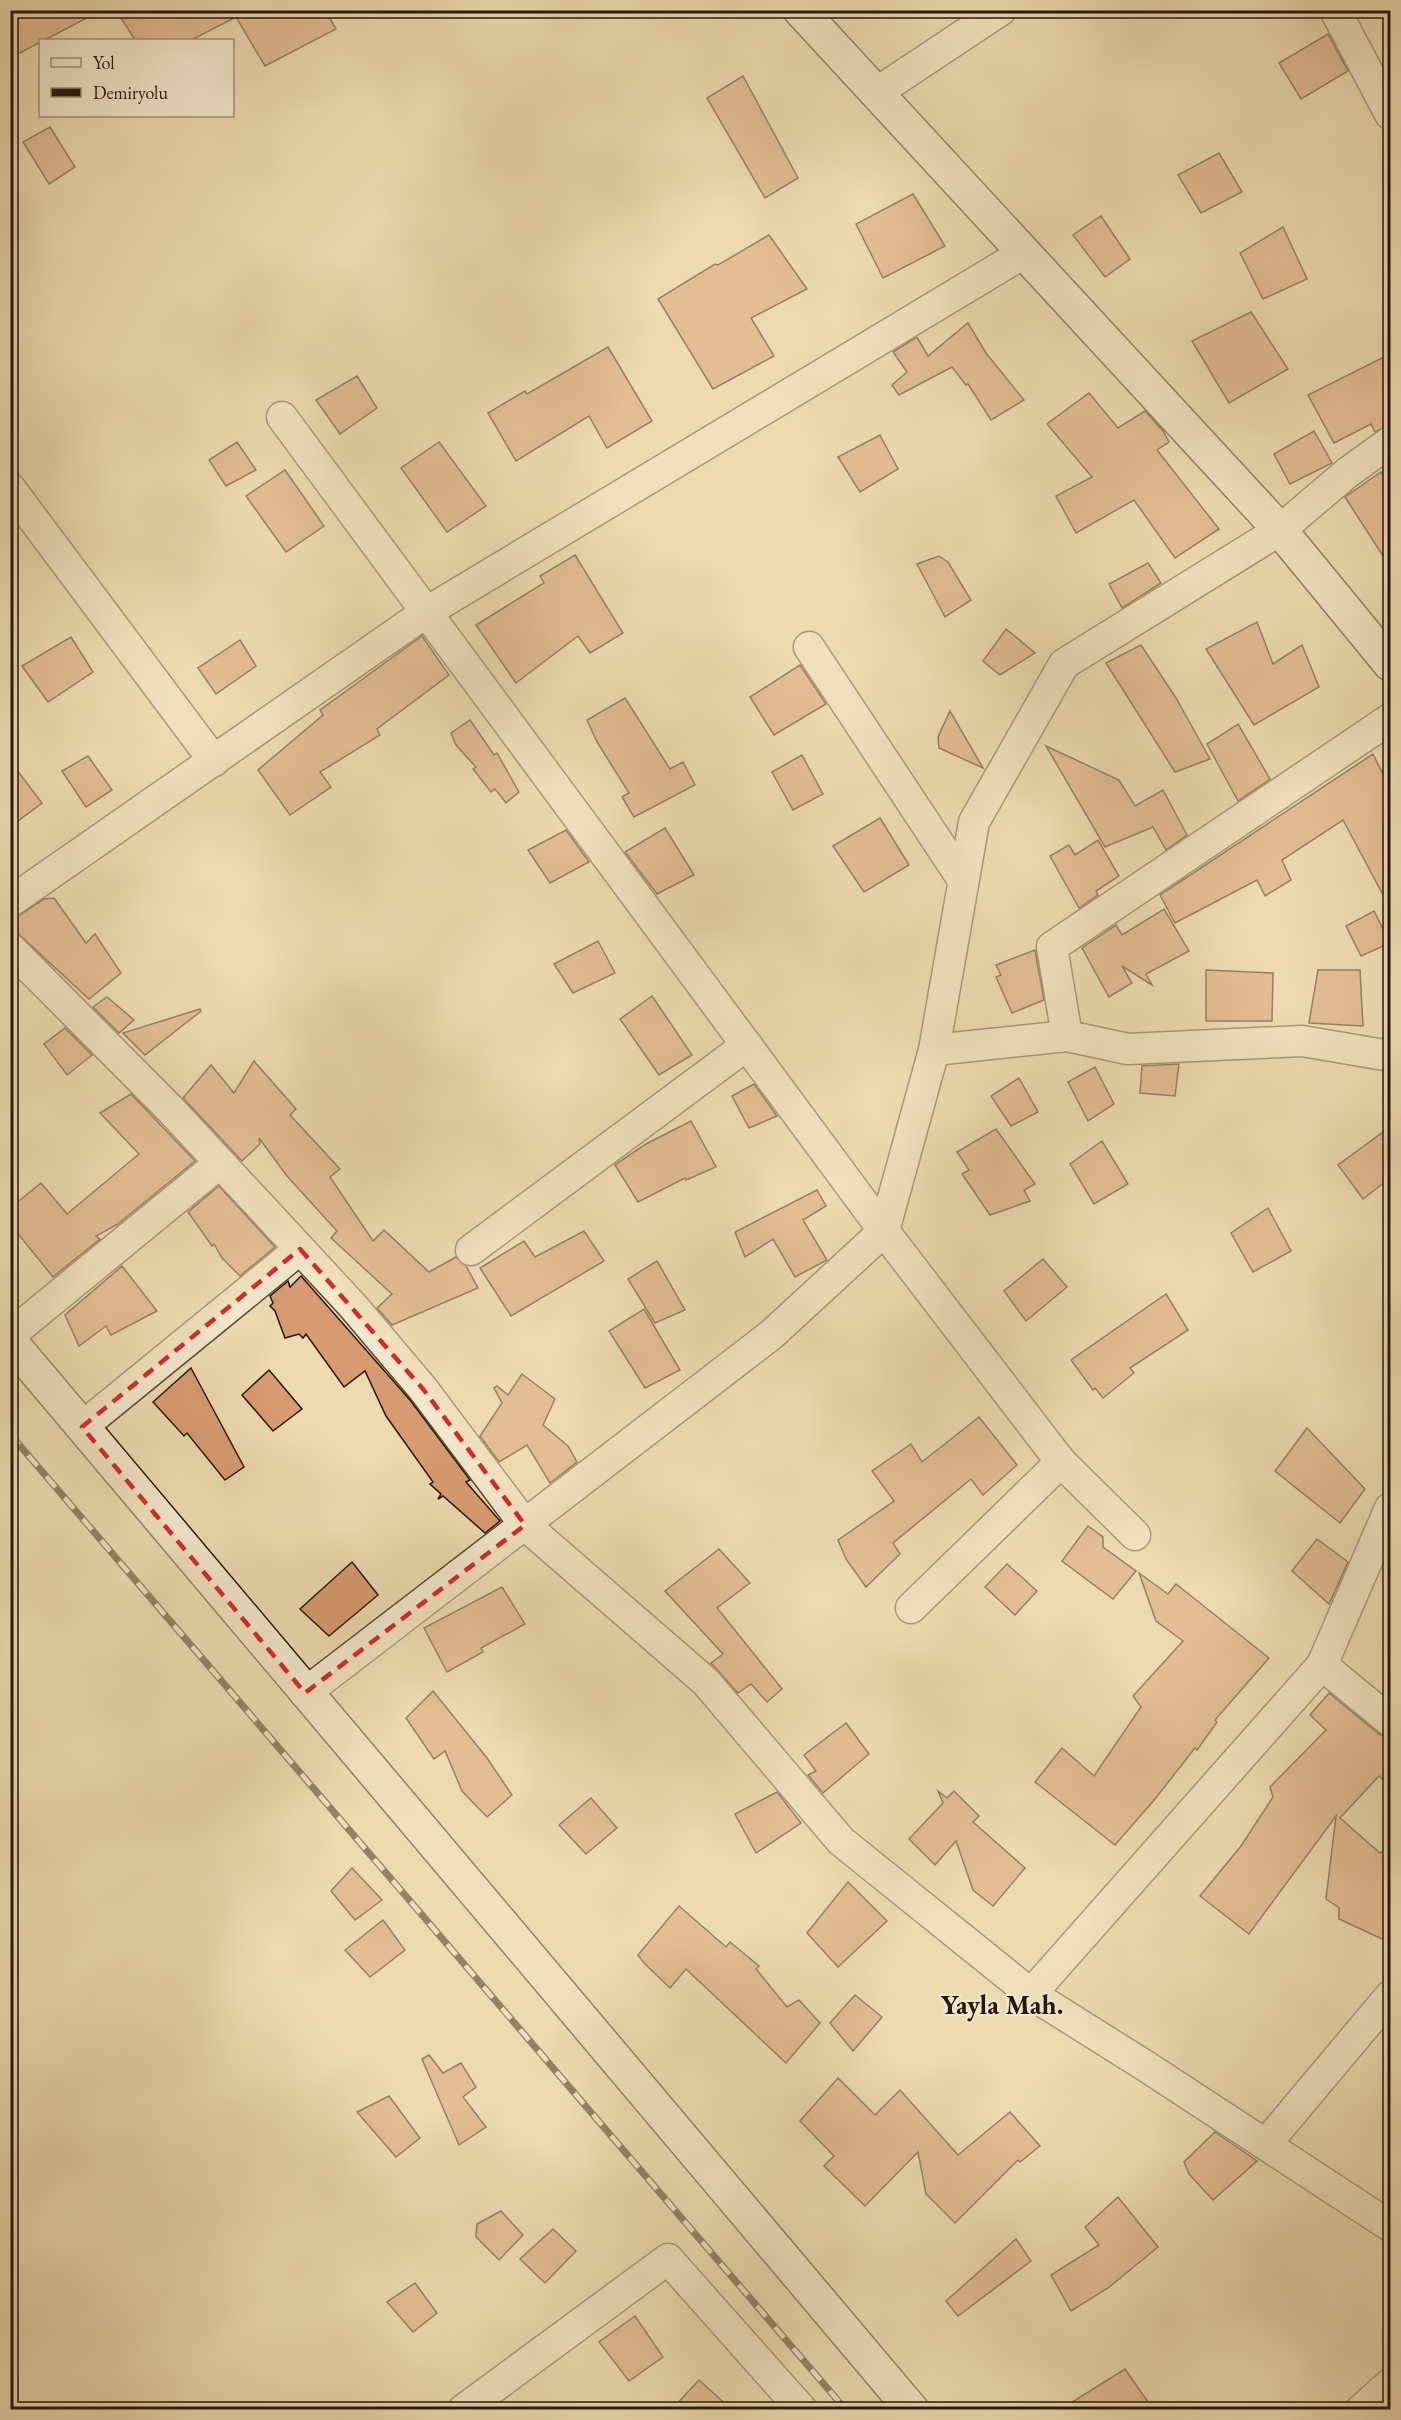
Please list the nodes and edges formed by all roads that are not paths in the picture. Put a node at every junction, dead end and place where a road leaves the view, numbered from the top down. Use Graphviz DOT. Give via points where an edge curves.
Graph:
graph roads {
  1 [pos="800,10"];
  2 [pos="1001,10"];
  3 [pos="1335,10"];
  4 [pos="876,93"];
  5 [pos="1390,114"];
  6 [pos="1024,253"];
  7 [pos="282,417"];
  8 [pos="1390,442"];
  9 [pos="10,488"];
  10 [pos="1280,530"];
  11 [pos="425,613"];
  12 [pos="809,648"];
  13 [pos="1390,664"];
  14 [pos="1390,719"];
  15 [pos="214,761"];
  16 [pos="963,880"];
  17 [pos="10,902"];
  18 [pos="10,948"];
  19 [pos="1067,1036"];
  20 [pos="747,1045"];
  21 [pos="934,1050"];
  22 [pos="1390,1056"];
  23 [pos="220,1163"];
  24 [pos="884,1231"];
  25 [pos="300,1249"];
  26 [pos="471,1250"];
  27 [pos="10,1335"];
  28 [pos="10,1341"];
  29 [pos="82,1427"];
  30 [pos="1061,1462"];
  31 [pos="1390,1508"];
  32 [pos="525,1525"];
  33 [pos="1135,1534"];
  34 [pos="911,1608"];
  35 [pos="1322,1665"];
  36 [pos="305,1693"];
  37 [pos="1390,1721"];
  38 [pos="1031,1994"];
  39 [pos="1390,1996"];
  40 [pos="1266,2144"];
  41 [pos="1390,2226"];
  42 [pos="1390,2384"];
  43 [pos="463,2409"];
  44 [pos="801,2409"];
  45 [pos="912,2409"];
  46 [pos="1361,2409"];
  1 -- 4 [label="street"];
  2 -- 4 [label="street"];
  3 -- 5 [label="street"];
  4 -- 6 [label="street"];
  6 -- 10 [label="street"];
  6 -- 11 [label="street"];
  7 -- 11 [label="street"];
  8 -- 10 [label="street"];
  9 -- 15 [label="street"];
  10 -- 13 [label="street"];
  10 -- 16 [label="street" via="1064,664 974,822"];
  11 -- 15 [label="street"];
  11 -- 20 [label="street"];
  12 -- 16 [label="street"];
  14 -- 19 [label="street" via="1052,947"];
  15 -- 17 [label="street"];
  16 -- 21 [label="street"];
  18 -- 23 [label="street"];
  19 -- 21 [label="street"];
  19 -- 22 [label="street" via="1128,1049 1302,1041"];
  20 -- 24 [label="street"];
  20 -- 26 [label="street"];
  21 -- 24 [label="street"];
  23 -- 25 [label="street"];
  23 -- 27 [label="street"];
  24 -- 30 [label="street"];
  24 -- 32 [label="street" via="771,1335"];
  25 -- 29 [label="street"];
  25 -- 32 [label="street" via="423,1389"];
  28 -- 29 [label="street"];
  29 -- 36 [label="street"];
  30 -- 33 [label="street"];
  30 -- 34 [label="street"];
  31 -- 35 [label="street"];
  32 -- 36 [label="street"];
  32 -- 38 [label="street" via="706,1682 841,1841"];
  35 -- 37 [label="street"];
  35 -- 38 [label="street"];
  36 -- 45 [label="street"];
  38 -- 40 [label="street"];
  39 -- 40 [label="street"];
  40 -- 41 [label="street"];
  42 -- 46 [label="street"];
  43 -- 44 [label="street" via="668,2259"];
}
